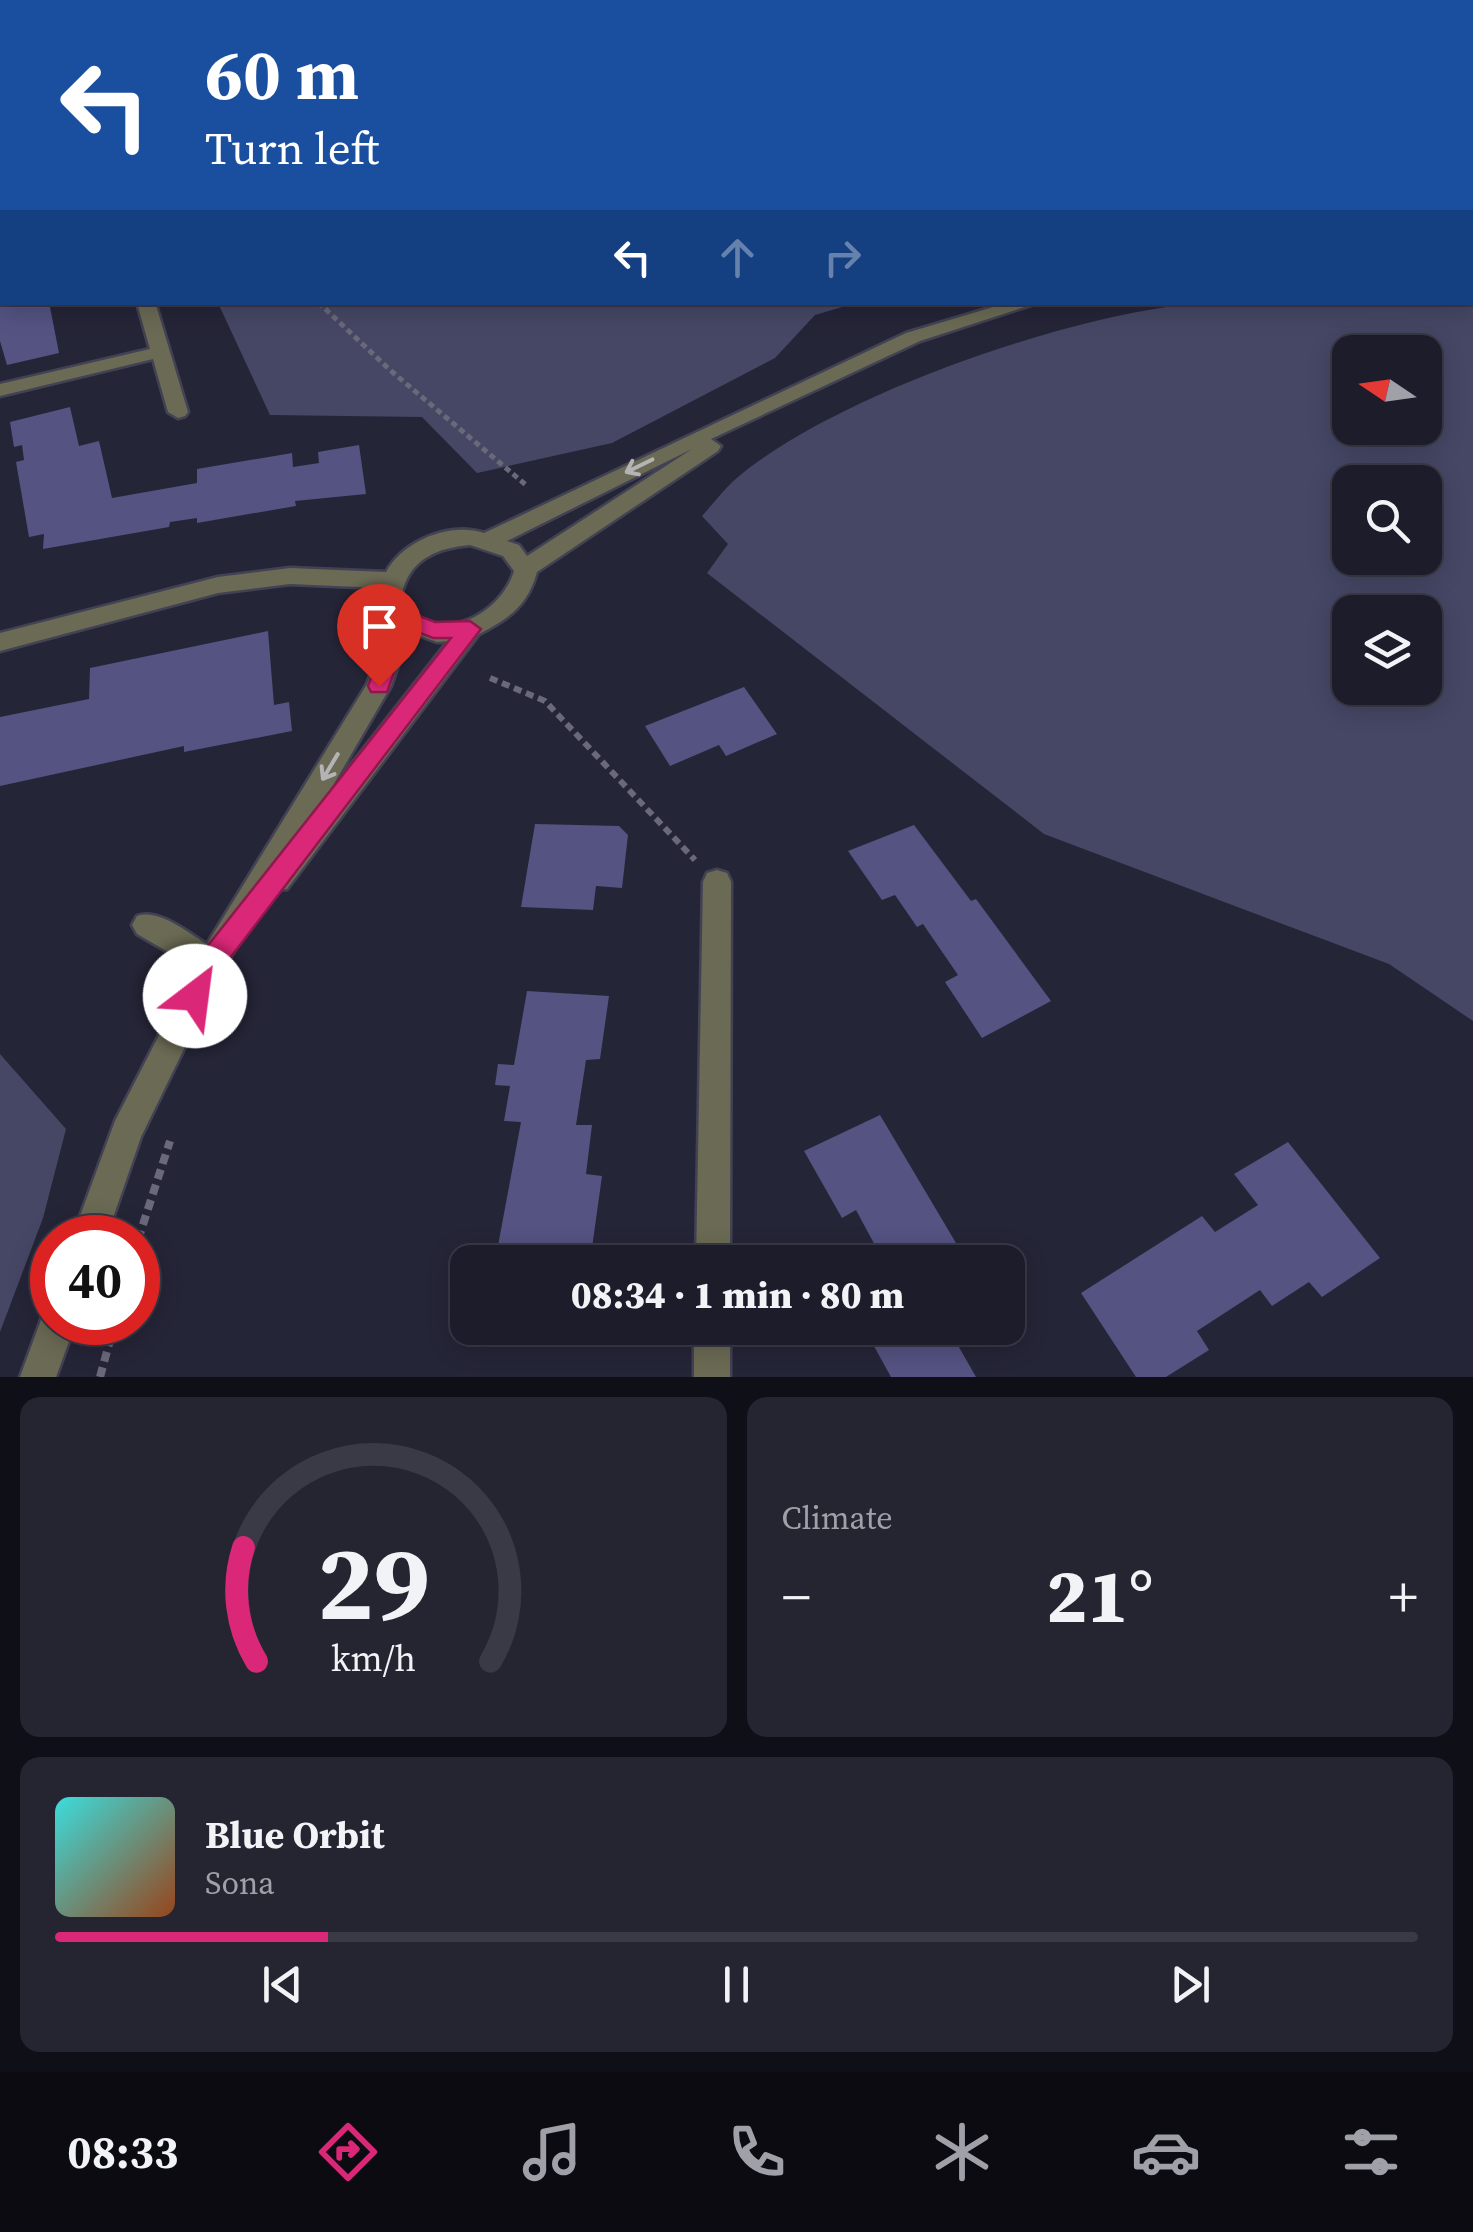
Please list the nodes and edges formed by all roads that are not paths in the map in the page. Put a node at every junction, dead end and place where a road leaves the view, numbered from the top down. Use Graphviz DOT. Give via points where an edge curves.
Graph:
graph roads {
  1 [pos="147,305"];
  2 [pos="1021,305"];
  3 [pos="160,352"];
  4 [pos="0,390"];
  5 [pos="790,393"];
  6 [pos="178,412"];
  7 [pos="490,540"];
  8 [pos="524,569"];
  9 [pos="391,580"];
  10 [pos="403,618"];
  11 [pos="470,629"];
  12 [pos="0,642"];
  13 [pos="716,882"];
  14 [pos="147,925"];
  15 [pos="212,962"];
  16 [pos="97,1215"];
  17 [pos="713,1245"];
  18 [pos="50,1345"];
  19 [pos="712,1345"];
  20 [pos="38,1377"];
  21 [pos="712,1377"];
  1 -- 3 [label="street"];
  2 -- 5 [label="street" via="913,337"];
  3 -- 4 [label="street"];
  3 -- 6 [label="street"];
  5 -- 7 [label="street, one-way"];
  5 -- 8 [label="street"];
  7 -- 8 [label="street" via="518,557"];
  7 -- 9 [label="street" via="430,544"];
  8 -- 11 [label="street" via="519,598"];
  9 -- 10 [label="street" via="394,607"];
  9 -- 12 [label="street" via="290,576 218,586"];
  10 -- 11 [label="street" via="433,630"];
  10 -- 15 [label="street, one-way" via="379,686"];
  11 -- 15 [label="street"];
  13 -- 17 [label="street"];
  14 -- 15 [label="street"];
  15 -- 16 [label="street" via="127,1132"];
  18 -- 20 [label="street"];
  19 -- 21 [label="street"];
}
